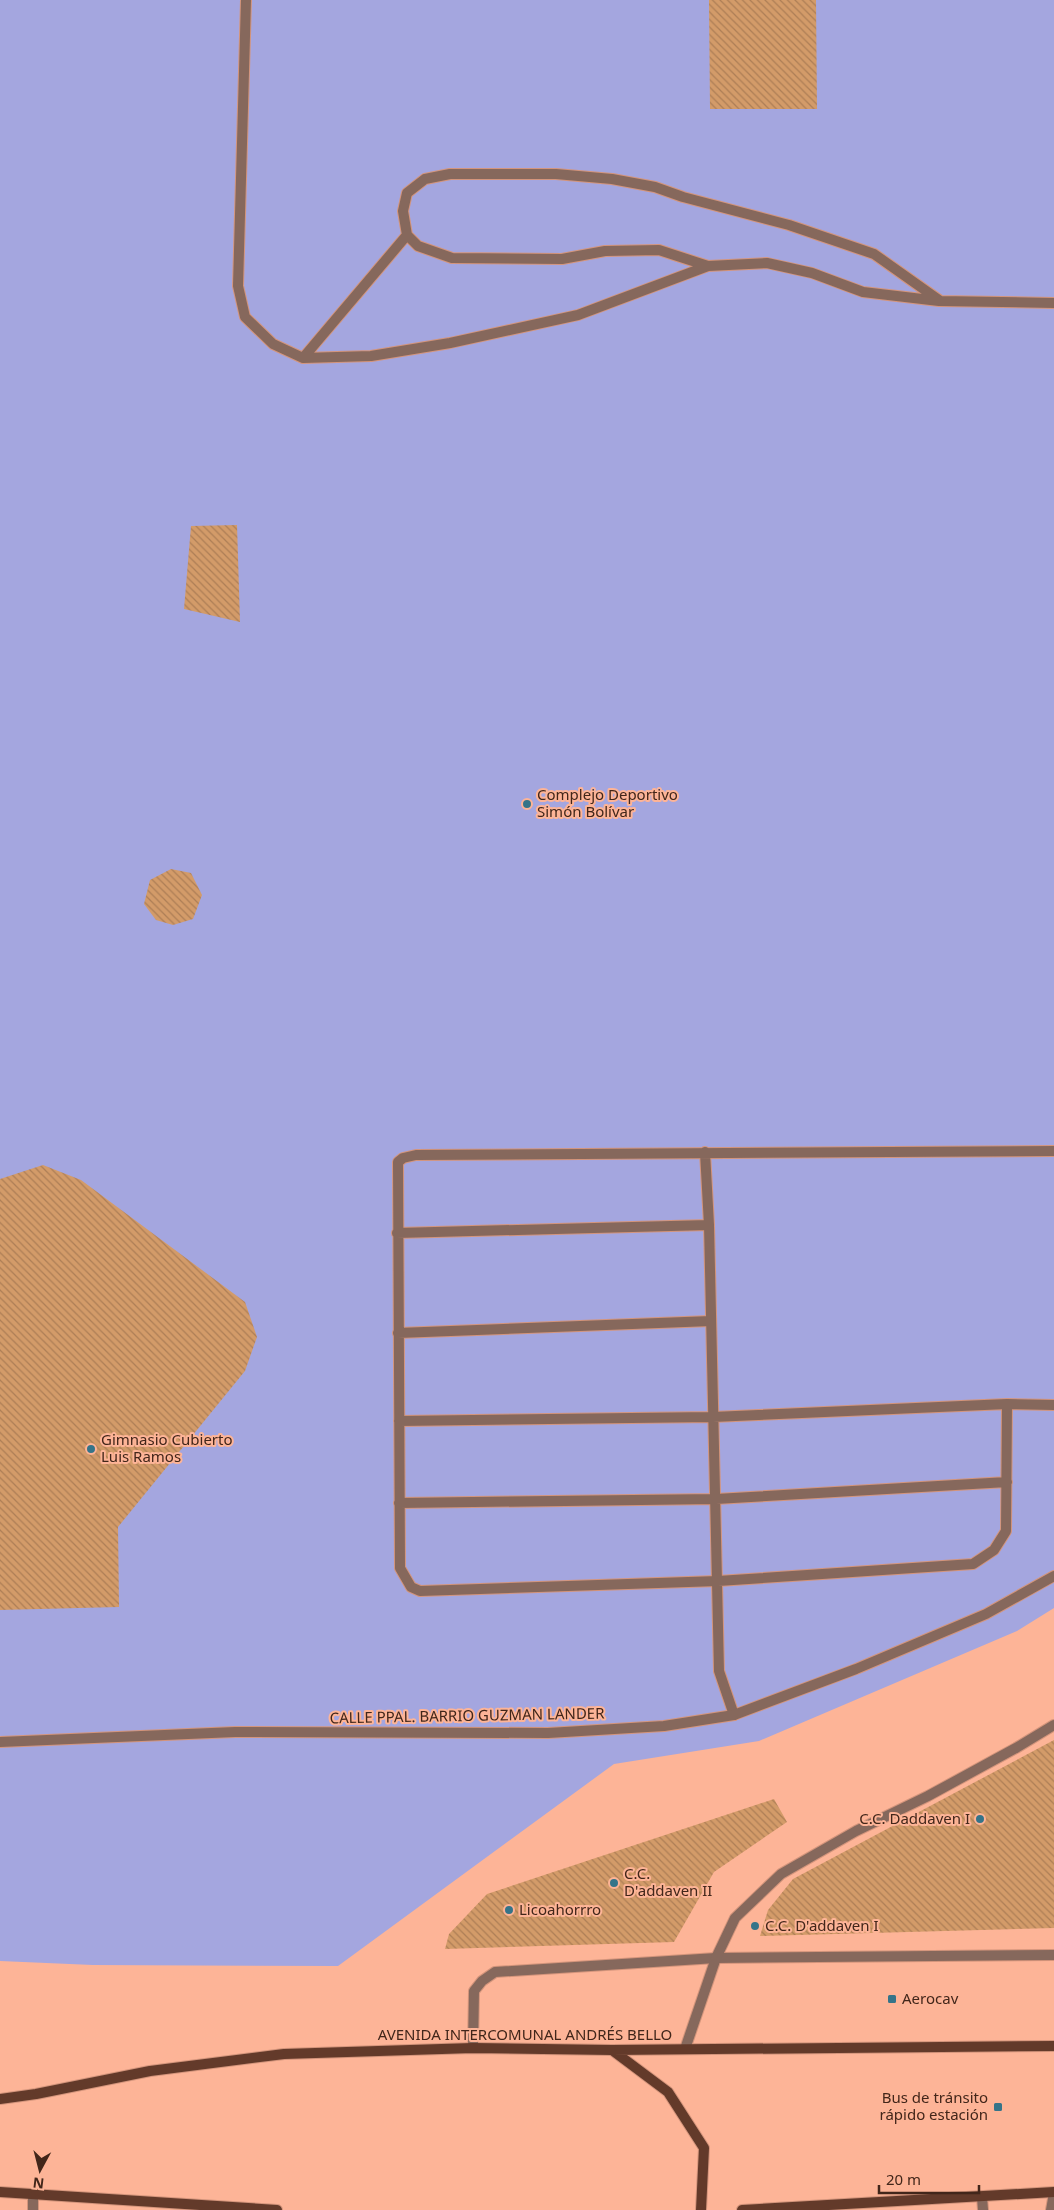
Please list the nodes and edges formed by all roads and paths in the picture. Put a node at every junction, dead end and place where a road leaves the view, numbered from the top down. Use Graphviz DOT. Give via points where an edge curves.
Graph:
graph roads {
  1 [pos="246,0"];
  2 [pos="407,235"];
  3 [pos="708,266"];
  4 [pos="939,301"];
  5 [pos="1054,303"];
  6 [pos="303,358"];
  7 [pos="705,1152"];
  8 [pos="1054,1152"];
  9 [pos="709,1225"];
  10 [pos="397,1233"];
  11 [pos="711,1321"];
  12 [pos="398,1333"];
  13 [pos="1007,1404"];
  14 [pos="1054,1405"];
  15 [pos="714,1417"];
  16 [pos="398,1421"];
  17 [pos="1007,1482"];
  18 [pos="716,1499"];
  19 [pos="399,1503"];
  20 [pos="1054,1576"];
  21 [pos="718,1582"];
  22 [pos="734,1715"];
  23 [pos="1054,1725"];
  24 [pos="0,1742"];
  25 [pos="1054,1955"];
  26 [pos="716,1958"];
  27 [pos="1054,2046"];
  28 [pos="473,2048"];
  29 [pos="685,2049"];
  30 [pos="612,2050"];
  31 [pos="0,2099"];
  32 [pos="0,2192"];
  33 [pos="1054,2193"];
  34 [pos="33,2195"];
  35 [pos="982,2197"];
  36 [pos="33,2210"];
  37 [pos="276,2210"];
  38 [pos="702,2210"];
  39 [pos="742,2210"];
  40 [pos="983,2210"];
  41 [pos="1051,2210"];
  1 -- 6 [label="street" via="238,286 245,317 273,344"];
  2 -- 3 [label="street" via="418,246 452,258 562,259 605,251 659,250"];
  2 -- 4 [label="street" via="403,211 407,193 425,179 450,174 556,174 612,179 655,187 789,225 874,254"];
  2 -- 6 [label="street"];
  3 -- 4 [label="street" via="767,263 812,273 863,292"];
  3 -- 6 [label="street" via="578,315 371,356"];
  4 -- 5 [label="street"];
  7 -- 8 [label="street"];
  7 -- 9 [label="street"];
  7 -- 10 [label="street" via="416,1155 403,1158 398,1162 397,1174"];
  9 -- 10 [label="street"];
  9 -- 11 [label="street"];
  10 -- 12 [label="street"];
  11 -- 12 [label="street"];
  11 -- 15 [label="street"];
  12 -- 16 [label="street"];
  13 -- 14 [label="street"];
  13 -- 15 [label="street"];
  13 -- 17 [label="street"];
  15 -- 16 [label="street"];
  15 -- 18 [label="street"];
  16 -- 19 [label="street"];
  17 -- 18 [label="street"];
  17 -- 21 [label="street" via="1006,1531 994,1550 973,1564"];
  18 -- 19 [label="street"];
  18 -- 21 [label="street"];
  19 -- 21 [label="street" via="400,1568 411,1587 420,1591"];
  20 -- 22 [label="street, CALLE PPAL. BARRIO GUZMAN LANDER" via="968,1621 856,1669"];
  21 -- 22 [label="street" via="719,1671"];
  22 -- 24 [label="street, CALLE PPAL. BARRIO GUZMAN LANDER" via="664,1726 548,1733 235,1732"];
  23 -- 26 [label="street" via="1008,1753 856,1831 781,1874 735,1918"];
  25 -- 26 [label="street"];
  26 -- 28 [label="street" via="495,1972 474,1991"];
  26 -- 29 [label="street"];
  27 -- 29 [label="main road, AVENIDA INTERCOMUNAL ANDRÉS BELLO"];
  28 -- 30 [label="main road, AVENIDA INTERCOMUNAL ANDRÉS BELLO"];
  28 -- 31 [label="main road, AVENIDA INTERCOMUNAL ANDRÉS BELLO" via="284,2054 150,2071"];
  29 -- 30 [label="main road, AVENIDA INTERCOMUNAL ANDRÉS BELLO"];
  30 -- 38 [label="main road" via="668,2092 704,2148"];
  32 -- 34 [label="main road"];
  33 -- 35 [label="main road"];
  33 -- 41 [label="street"];
  34 -- 36 [label="street"];
  34 -- 37 [label="main road"];
  35 -- 39 [label="main road"];
  35 -- 40 [label="street"];
}
